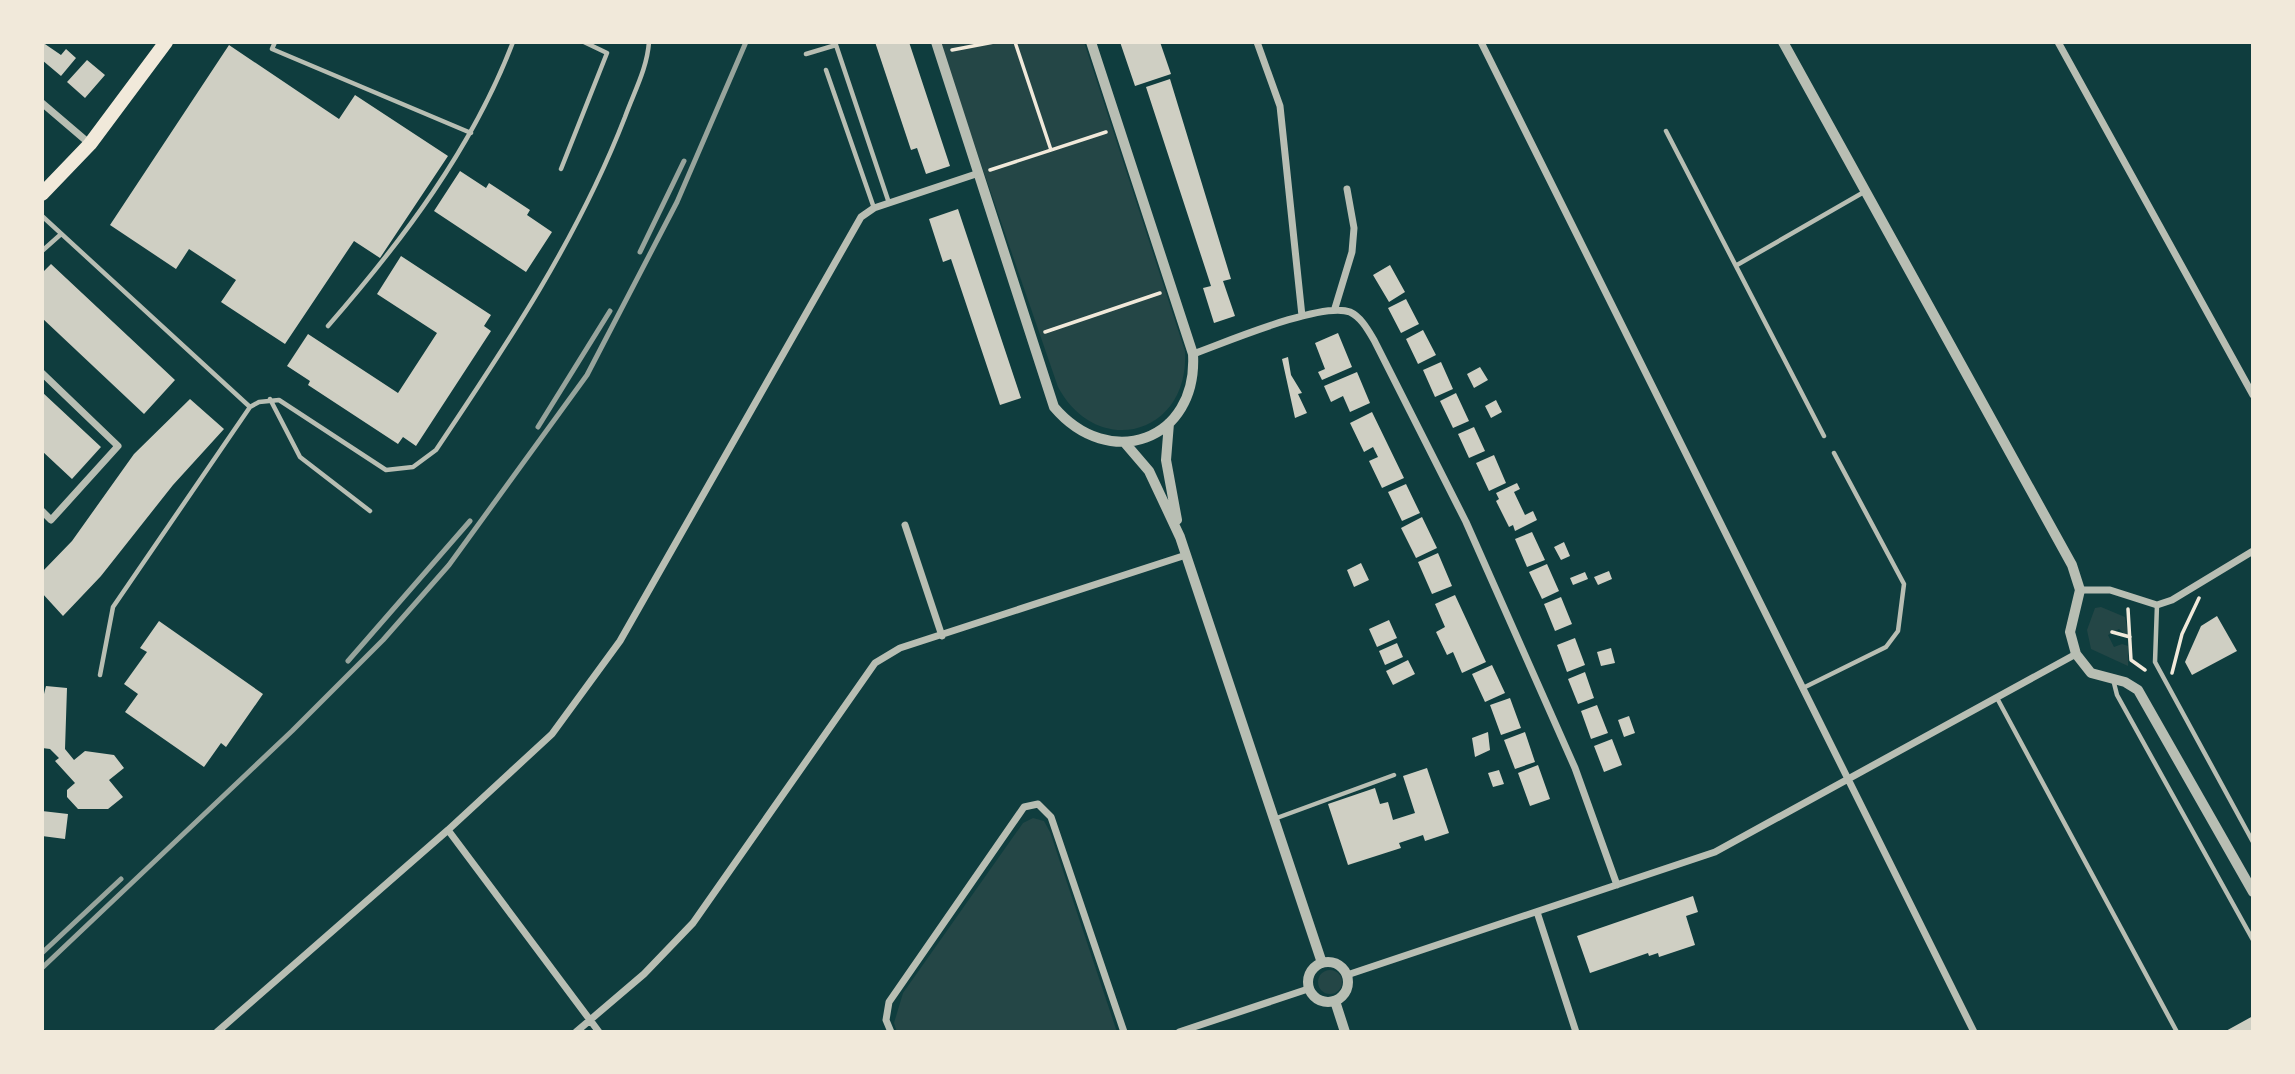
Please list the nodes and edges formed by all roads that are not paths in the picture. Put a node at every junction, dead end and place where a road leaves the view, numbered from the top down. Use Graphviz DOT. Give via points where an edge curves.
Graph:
graph roads {
  1 [pos="166,42"];
  2 [pos="275,42"];
  3 [pos="513,42"];
  4 [pos="584,42"];
  5 [pos="649,42"];
  6 [pos="1091,42"];
  7 [pos="1257,42"];
  8 [pos="1481,42"];
  9 [pos="1783,42"];
  10 [pos="2057,42"];
  11 [pos="937,47"];
  12 [pos="806,54"];
  13 [pos="826,70"];
  14 [pos="42,103"];
  15 [pos="1666,131"];
  16 [pos="471,134"];
  17 [pos="90,144"];
  18 [pos="561,169"];
  19 [pos="979,173"];
  20 [pos="1347,189"];
  21 [pos="1865,192"];
  22 [pos="42,194"];
  23 [pos="889,203"];
  24 [pos="874,208"];
  25 [pos="42,216"];
  26 [pos="60,235"];
  27 [pos="42,251"];
  28 [pos="1737,265"];
  29 [pos="1335,308"];
  30 [pos="1302,316"];
  31 [pos="328,326"];
  32 [pos="1193,354"];
  33 [pos="42,373"];
  34 [pos="2253,395"];
  35 [pos="270,399"];
  36 [pos="250,407"];
  37 [pos="1169,423"];
  38 [pos="1824,436"];
  39 [pos="1125,443"];
  40 [pos="1833,453"];
  41 [pos="42,511"];
  42 [pos="370,512"];
  43 [pos="905,525"];
  44 [pos="1180,537"];
  45 [pos="2253,551"];
  46 [pos="1186,555"];
  47 [pos="2080,590"];
  48 [pos="2157,605"];
  49 [pos="942,636"];
  50 [pos="2076,654"];
  51 [pos="100,674"];
  52 [pos="2112,678"];
  53 [pos="1803,688"];
  54 [pos="1997,698"];
  55 [pos="1394,775"];
  56 [pos="1849,781"];
  57 [pos="1273,819"];
  58 [pos="448,830"];
  59 [pos="2253,842"];
  60 [pos="1617,885"];
  61 [pos="2253,892"];
  62 [pos="1537,912"];
  63 [pos="2253,940"];
  64 [pos="1322,963"];
  65 [pos="1347,975"];
  66 [pos="1308,989"];
  67 [pos="1335,1001"];
  68 [pos="590,1020"];
  69 [pos="218,1032"];
  70 [pos="576,1032"];
  71 [pos="599,1032"];
  72 [pos="891,1032"];
  73 [pos="1124,1032"];
  74 [pos="1179,1032"];
  75 [pos="1345,1032"];
  76 [pos="1576,1032"];
  77 [pos="1974,1032"];
  78 [pos="2177,1032"];
  1 -- 17 [label="main road"];
  2 -- 16 [label="lane" via="272,49"];
  3 -- 16 [label="lane"];
  4 -- 18 [label="lane" via="607,53"];
  5 -- 35 [label="lane" via="647,62 608,161 549,278 436,450 413,467 386,470 287,405"];
  6 -- 32 [label="street"];
  7 -- 30 [label="street" via="1280,106"];
  8 -- 53 [label="street"];
  9 -- 21 [label="street"];
  10 -- 34 [label="street"];
  11 -- 19 [label="street"];
  12 -- 23 [label="lane" via="836,46"];
  13 -- 24 [label="lane"];
  14 -- 17 [label="street"];
  15 -- 28 [label="lane"];
  16 -- 31 [label="lane" via="383,264"];
  17 -- 22 [label="main road"];
  19 -- 23 [label="street"];
  19 -- 39 [label="street" via="1054,407 1084,435"];
  20 -- 29 [label="street" via="1354,228 1352,252"];
  21 -- 28 [label="lane"];
  21 -- 47 [label="street" via="2072,565"];
  23 -- 24 [label="street"];
  24 -- 58 [label="street" via="860,217 620,641 552,734"];
  25 -- 26 [label="lane"];
  26 -- 27 [label="lane"];
  26 -- 36 [label="lane"];
  28 -- 38 [label="lane"];
  29 -- 30 [label="street"];
  29 -- 60 [label="street" via="1358,316 1374,340 1466,522 1575,768"];
  30 -- 32 [label="street"];
  32 -- 37 [label="street" via="1191,389"];
  33 -- 41 [label="street" via="118,446 51,520"];
  35 -- 36 [label="lane"];
  35 -- 42 [label="lane" via="300,457"];
  36 -- 51 [label="lane" via="113,607"];
  37 -- 39 [label="street"];
  37 -- 44 [label="street" via="1166,460"];
  39 -- 44 [label="street" via="1149,471"];
  40 -- 53 [label="lane" via="1904,584 1898,631 1886,647"];
  43 -- 49 [label="street"];
  44 -- 46 [label="street"];
  45 -- 48 [label="street"];
  46 -- 49 [label="street"];
  46 -- 57 [label="street"];
  47 -- 48 [label="street" via="2110,590"];
  47 -- 50 [label="street" via="2070,632"];
  48 -- 59 [label="lane" via="2155,662"];
  49 -- 68 [label="street" via="900,649 875,663 693,923 644,974"];
  50 -- 52 [label="street" via="2091,673"];
  50 -- 54 [label="street"];
  52 -- 61 [label="street" via="2138,690"];
  52 -- 63 [label="lane" via="2117,695"];
  53 -- 56 [label="street"];
  54 -- 56 [label="street"];
  54 -- 78 [label="lane"];
  55 -- 57 [label="lane"];
  56 -- 60 [label="street" via="1715,852"];
  56 -- 77 [label="street"];
  57 -- 64 [label="street"];
  58 -- 68 [label="street"];
  58 -- 69 [label="street"];
  60 -- 62 [label="street"];
  62 -- 65 [label="street"];
  62 -- 76 [label="street"];
  64 -- 65 [label="street" via="1337,964"];
  64 -- 66 [label="street" via="1310,973"];
  65 -- 67 [label="street" via="1346,991"];
  66 -- 67 [label="street" via="1319,1000"];
  66 -- 74 [label="street"];
  67 -- 75 [label="street"];
  68 -- 70 [label="street"];
  68 -- 71 [label="street"];
  72 -- 73 [label="street" via="886,1020 889,1002 1024,807 1038,804 1051,817"];
}
